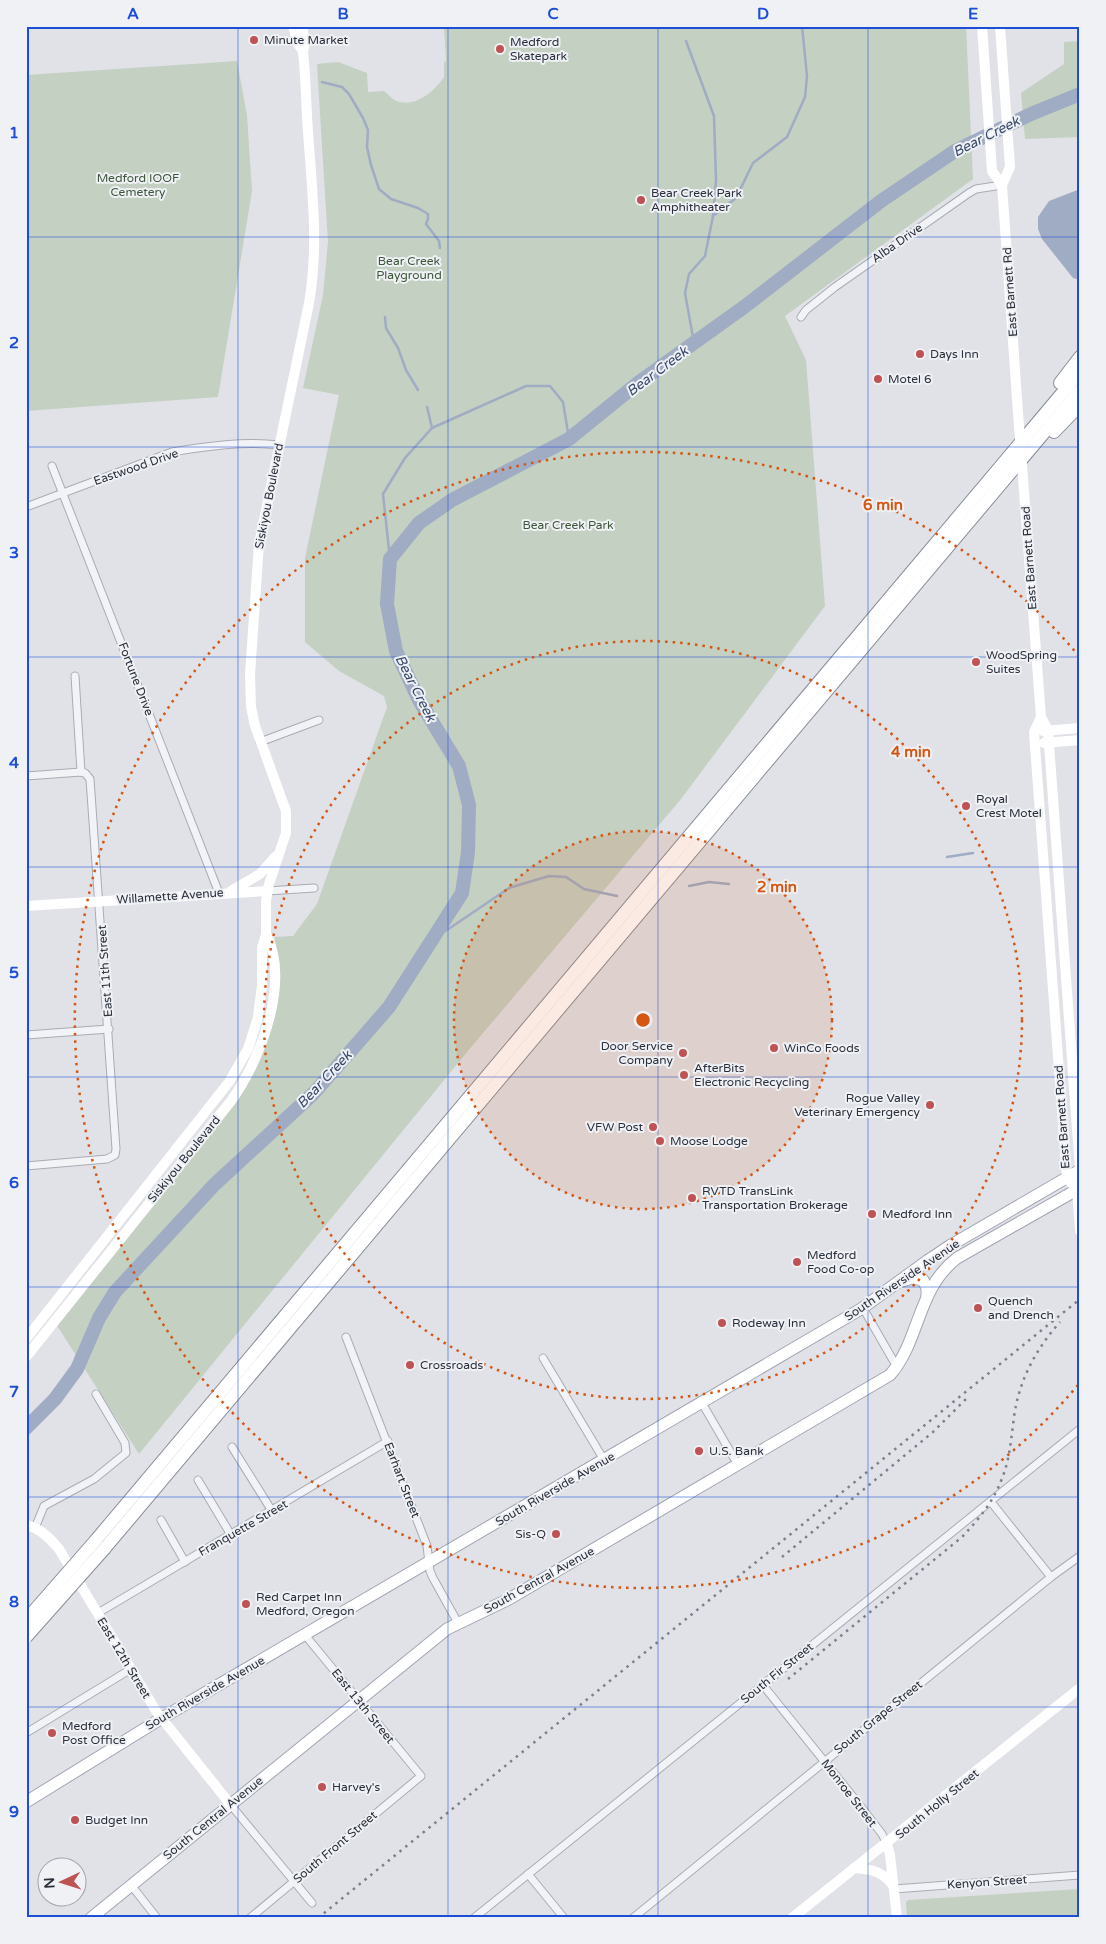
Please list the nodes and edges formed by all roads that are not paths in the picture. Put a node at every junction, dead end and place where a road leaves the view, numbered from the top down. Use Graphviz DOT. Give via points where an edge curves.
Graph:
graph roads {
  1 [pos="293,26"];
  2 [pos="302,26"];
  3 [pos="982,26"];
  4 [pos="1000,26"];
  5 [pos="303,52"];
  6 [pos="1002,185"];
  7 [pos="801,317"];
  8 [pos="1080,357"];
  9 [pos="1080,372"];
  10 [pos="1080,390"];
  11 [pos="1017,398"];
  12 [pos="1080,405"];
  13 [pos="279,445"];
  14 [pos="1004,461"];
  15 [pos="52,466"];
  16 [pos="1005,479"];
  17 [pos="63,493"];
  18 [pos="26,507"];
  19 [pos="75,676"];
  20 [pos="1041,718"];
  21 [pos="319,720"];
  22 [pos="1080,728"];
  23 [pos="1048,730"];
  24 [pos="1034,732"];
  25 [pos="1080,740"];
  26 [pos="260,742"];
  27 [pos="1049,743"];
  28 [pos="1035,744"];
  29 [pos="81,772"];
  30 [pos="26,776"];
  31 [pos="284,845"];
  32 [pos="314,888"];
  33 [pos="267,891"];
  34 [pos="223,893"];
  35 [pos="99,901"];
  36 [pos="26,906"];
  37 [pos="266,934"];
  38 [pos="1054,1014"];
  39 [pos="109,1029"];
  40 [pos="26,1035"];
  41 [pos="1072,1064"];
  42 [pos="26,1166"];
  43 [pos="1080,1170"];
  44 [pos="1067,1177"];
  45 [pos="1078,1189"];
  46 [pos="1080,1231"];
  47 [pos="948,1265"];
  48 [pos="897,1283"];
  49 [pos="927,1296"];
  50 [pos="863,1308"];
  51 [pos="346,1337"];
  52 [pos="26,1339"];
  53 [pos="26,1357"];
  54 [pos="543,1358"];
  55 [pos="896,1367"];
  56 [pos="96,1394"];
  57 [pos="702,1403"];
  58 [pos="1080,1429"];
  59 [pos="388,1441"];
  60 [pos="232,1447"];
  61 [pos="604,1460"];
  62 [pos="738,1465"];
  63 [pos="198,1480"];
  64 [pos="990,1502"];
  65 [pos="272,1511"];
  66 [pos="161,1520"];
  67 [pos="31,1526"];
  68 [pos="230,1535"];
  69 [pos="101,1544"];
  70 [pos="1080,1556"];
  71 [pos="185,1562"];
  72 [pos="429,1564"];
  73 [pos="1051,1577"];
  74 [pos="98,1613"];
  75 [pos="26,1620"];
  76 [pos="458,1623"];
  77 [pos="306,1634"];
  78 [pos="26,1637"];
  79 [pos="131,1669"];
  80 [pos="762,1684"];
  81 [pos="1080,1688"];
  82 [pos="358,1700"];
  83 [pos="162,1718"];
  84 [pos="26,1732"];
  85 [pos="824,1761"];
  86 [pos="421,1776"];
  87 [pos="26,1802"];
  88 [pos="230,1804"];
  89 [pos="886,1844"];
  90 [pos="854,1868"];
  91 [pos="528,1874"];
  92 [pos="1080,1875"];
  93 [pos="294,1881"];
  94 [pos="131,1885"];
  95 [pos="893,1887"];
  96 [pos="312,1902"];
  97 [pos="90,1918"];
  98 [pos="157,1918"];
  99 [pos="250,1918"];
  100 [pos="474,1918"];
  101 [pos="564,1918"];
  102 [pos="633,1918"];
  103 [pos="792,1918"];
  104 [pos="897,1918"];
  1 -- 5 [label="street, Siskiyou Boulevard"];
  2 -- 5 [label="street, Siskiyou Boulevard"];
  3 -- 6 [label="street, East Barnett Rd" via="992,171"];
  4 -- 6 [label="street, East Barnett Rd" via="1010,153 1010,167"];
  5 -- 13 [label="street, Siskiyou Boulevard" via="315,230 314,266"];
  6 -- 7 [label="street, Alba Drive" via="969,193 824,296"];
  6 -- 11 [label="street, East Barnett Rd"];
  8 -- 14 [label="highway"];
  9 -- 14 [label="highway"];
  10 -- 16 [label="highway"];
  11 -- 20 [label="street, East Barnett Road, bridge"];
  12 -- 16 [label="highway"];
  13 -- 17 [label="street, Eastwood Drive" via="250,443 172,452"];
  13 -- 26 [label="street, Siskiyou Boulevard" via="262,526 255,586 250,690"];
  14 -- 69 [label="highway"];
  15 -- 17 [label="street, Fortune Drive"];
  16 -- 69 [label="highway"];
  17 -- 18 [label="street, Eastwood Drive"];
  17 -- 34 [label="street, Fortune Drive"];
  19 -- 29 [label="street"];
  20 -- 23 [label="street, East Barnett Road"];
  20 -- 24 [label="street"];
  21 -- 26 [label="street"];
  22 -- 23 [label="street"];
  23 -- 24 [label="street"];
  23 -- 27 [label="street, East Barnett Road"];
  24 -- 28 [label="street, East Barnett Road"];
  25 -- 27 [label="street"];
  26 -- 31 [label="street, Siskiyou Boulevard" via="286,811"];
  27 -- 28 [label="street"];
  27 -- 41 [label="street, East Barnett Road"];
  28 -- 38 [label="street, East Barnett Road"];
  29 -- 30 [label="street"];
  29 -- 35 [label="street, East 11th Street" via="90,779"];
  31 -- 33 [label="street, Siskiyou Boulevard"];
  31 -- 34 [label="street" via="260,874"];
  32 -- 33 [label="street, Willamette Avenue"];
  33 -- 34 [label="street, Willamette Avenue"];
  33 -- 37 [label="street, Siskiyou Boulevard"];
  34 -- 35 [label="street, Willamette Avenue"];
  35 -- 36 [label="street, Willamette Avenue"];
  35 -- 39 [label="street, East 11th Street"];
  37 -- 52 [label="street, Siskiyou Boulevard" via="262,948 260,1008 252,1039 239,1066"];
  37 -- 53 [label="street, Siskiyou Boulevard" via="273,947 273,995 266,1030 247,1077"];
  38 -- 41 [label="street" via="1062,1026 1065,1061"];
  38 -- 44 [label="street, East Barnett Road"];
  39 -- 40 [label="street"];
  39 -- 42 [label="street, East 11th Street" via="115,1154 102,1160"];
  41 -- 43 [label="street, East Barnett Road"];
  43 -- 44 [label="main road, South Riverside Avenue"];
  43 -- 45 [label="street, East Barnett Road"];
  44 -- 45 [label="street, East Barnett Road"];
  44 -- 48 [label="main road, South Riverside Avenue" via="951,1245"];
  45 -- 46 [label="street"];
  45 -- 47 [label="main road, South Riverside Avenue"];
  47 -- 49 [label="main road, South Central Avenue"];
  48 -- 49 [label="main road" via="912,1278 923,1280"];
  48 -- 50 [label="main road, South Riverside Avenue"];
  49 -- 55 [label="main road, South Central Avenue"];
  50 -- 55 [label="street"];
  50 -- 57 [label="main road, South Riverside Avenue"];
  51 -- 59 [label="street, Earhart Street"];
  54 -- 61 [label="street"];
  55 -- 62 [label="main road, South Central Avenue" via="879,1383"];
  56 -- 67 [label="street" via="127,1448 123,1457 94,1479 44,1506"];
  57 -- 61 [label="main road, South Riverside Avenue"];
  57 -- 62 [label="street"];
  58 -- 64 [label="street, South Fir Street"];
  59 -- 65 [label="street, Franquette Street"];
  59 -- 72 [label="street, Earhart Street" via="427,1546"];
  60 -- 65 [label="street"];
  61 -- 72 [label="main road, South Riverside Avenue"];
  62 -- 76 [label="main road, South Central Avenue" via="503,1603"];
  63 -- 68 [label="street"];
  64 -- 73 [label="street"];
  64 -- 80 [label="street, South Fir Street"];
  65 -- 68 [label="street, Franquette Street"];
  66 -- 71 [label="street"];
  67 -- 74 [label="street, East 12th Street" via="48,1536 59,1549"];
  68 -- 71 [label="street, Franquette Street"];
  69 -- 75 [label="highway, bridge"];
  69 -- 78 [label="highway, bridge"];
  70 -- 73 [label="street, South Grape Street"];
  71 -- 74 [label="street, Franquette Street"];
  72 -- 76 [label="street, Earhart Street" via="433,1578"];
  72 -- 77 [label="main road, South Riverside Avenue"];
  73 -- 85 [label="street, South Grape Street"];
  74 -- 79 [label="street, East 12th Street"];
  76 -- 82 [label="main road, South Central Avenue"];
  77 -- 82 [label="street, East 13th Street"];
  77 -- 83 [label="main road, South Riverside Avenue"];
  79 -- 83 [label="street, East 12th Street"];
  79 -- 84 [label="street"];
  80 -- 85 [label="street, Monroe Street"];
  80 -- 91 [label="street, South Fir Street"];
  81 -- 89 [label="street, South Holly Street"];
  82 -- 86 [label="street, East 13th Street"];
  82 -- 88 [label="main road, South Central Avenue"];
  83 -- 87 [label="main road, South Riverside Avenue"];
  83 -- 88 [label="street, East 12th Street"];
  85 -- 89 [label="street, Monroe Street" via="882,1834"];
  85 -- 102 [label="street, South Grape Street"];
  86 -- 93 [label="street, South Front Street"];
  88 -- 93 [label="street, East 12th Street"];
  88 -- 94 [label="main road, South Central Avenue"];
  89 -- 90 [label="street, South Holly Street"];
  89 -- 95 [label="street, Monroe Street"];
  90 -- 95 [label="street" via="875,1870 887,1877"];
  90 -- 103 [label="street, South Holly Street"];
  91 -- 100 [label="street, South Fir Street"];
  91 -- 101 [label="street"];
  92 -- 95 [label="street, Kenyon Street"];
  93 -- 96 [label="street, East 12th Street"];
  93 -- 99 [label="street, South Front Street"];
  94 -- 97 [label="main road, South Central Avenue"];
  94 -- 98 [label="street"];
  95 -- 104 [label="street, Monroe Street"];
}
